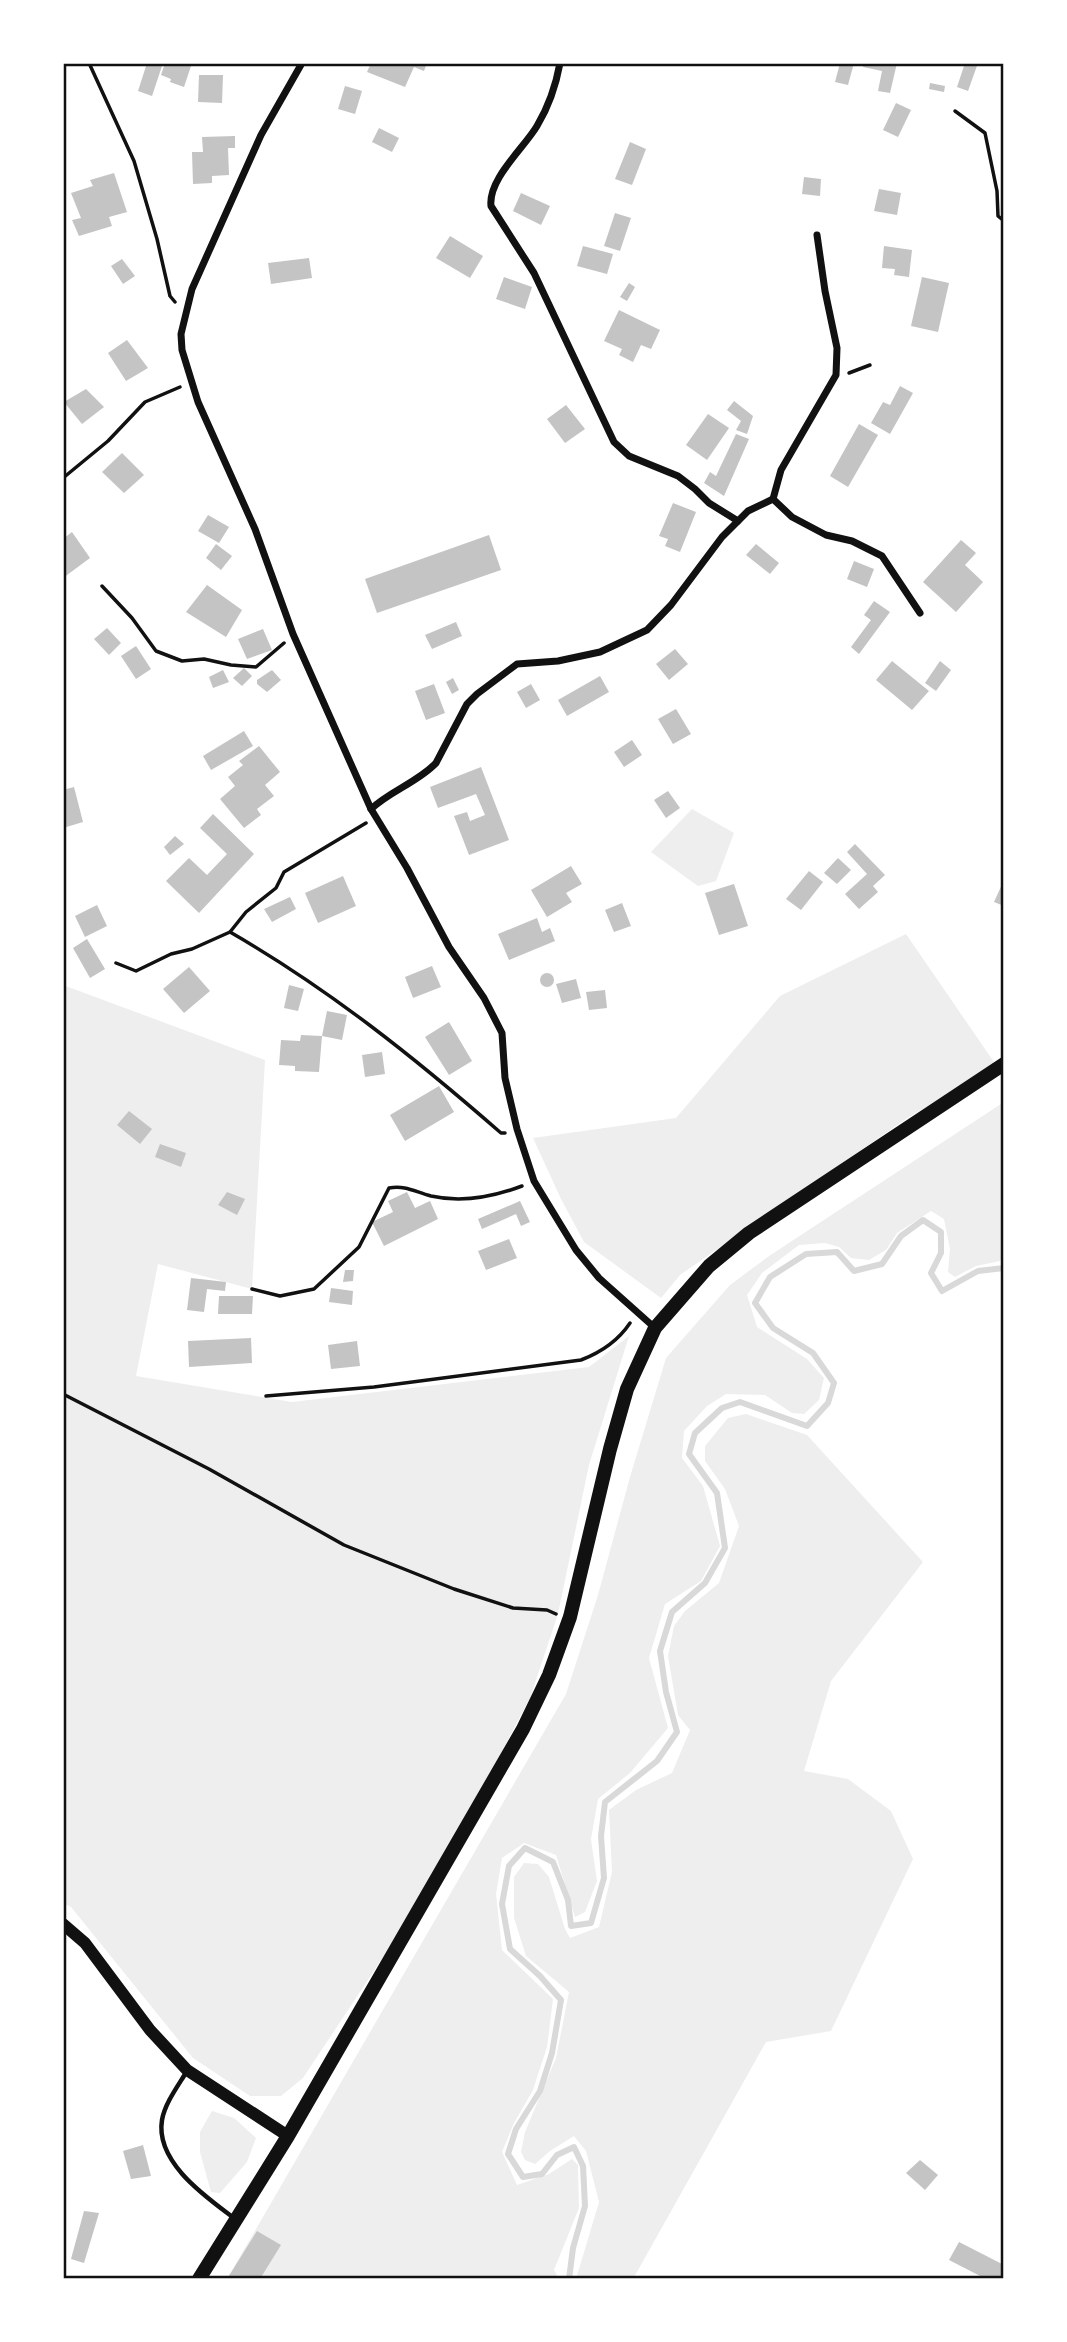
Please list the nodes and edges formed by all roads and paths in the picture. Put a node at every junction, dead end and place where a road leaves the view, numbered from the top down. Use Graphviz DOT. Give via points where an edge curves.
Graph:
graph roads {
  1 [pos="89,63"];
  2 [pos="302,63"];
  3 [pos="559,63"];
  4 [pos="955,111"];
  5 [pos="1004,221"];
  6 [pos="817,235"];
  7 [pos="186,310"];
  8 [pos="870,365"];
  9 [pos="834,380"];
  10 [pos="192,383"];
  11 [pos="63,478"];
  12 [pos="773,499"];
  13 [pos="738,521"];
  14 [pos="102,586"];
  15 [pos="920,613"];
  16 [pos="293,634"];
  17 [pos="371,809"];
  18 [pos="230,932"];
  19 [pos="116,963"];
  20 [pos="1004,1064"];
  21 [pos="517,1129"];
  22 [pos="534,1181"];
  23 [pos="252,1289"];
  24 [pos="637,1312"];
  25 [pos="655,1328"];
  26 [pos="63,1394"];
  27 [pos="265,1396"];
  28 [pos="570,1616"];
  29 [pos="63,1924"];
  30 [pos="187,2070"];
  31 [pos="288,2136"];
  32 [pos="237,2220"];
  33 [pos="199,2279"];
  1 -- 7 [label="path" via="134,161 170,296"];
  2 -- 7 [label="street" via="261,135"];
  3 -- 13 [label="street" via="545,112 495,187 491,206 534,273 614,442 629,456 678,476"];
  4 -- 5 [label="path" via="985,133 998,216"];
  6 -- 9 [label="street" via="837,348"];
  7 -- 10 [label="street" via="182,350"];
  8 -- 9 [label="path"];
  9 -- 12 [label="street" via="781,470"];
  10 -- 11 [label="path" via="145,402"];
  10 -- 16 [label="street" via="255,529"];
  12 -- 13 [label="street"];
  12 -- 15 [label="street" via="792,517 826,535 852,541 882,556"];
  13 -- 17 [label="street" via="647,630 600,652 517,664 470,699 428,771"];
  14 -- 16 [label="path" via="156,651 182,660 256,667"];
  16 -- 17 [label="street"];
  17 -- 18 [label="path" via="369,821 284,872 276,888"];
  17 -- 21 [label="street" via="502,1033 505,1078"];
  18 -- 19 [label="path" via="136,971"];
  18 -- 21 [label="path" via="355,1012 501,1133"];
  20 -- 25 [label="highway" via="749,1233 709,1266"];
  21 -- 22 [label="street"];
  22 -- 23 [label="path" via="470,1200 432,1196 402,1185 389,1188 359,1247 314,1289 280,1296"];
  22 -- 24 [label="street" via="576,1250"];
  24 -- 25 [label="street"];
  24 -- 27 [label="path" via="620,1338 581,1360"];
  25 -- 28 [label="highway" via="628,1389 610,1449"];
  26 -- 28 [label="path" via="344,1545 513,1608"];
  28 -- 31 [label="highway" via="523,1729"];
  29 -- 30 [label="main road" via="85,1943 150,2030"];
  30 -- 31 [label="main road"];
  30 -- 32 [label="lane" via="162,2117 164,2144 177,2168"];
  31 -- 32 [label="highway"];
  32 -- 33 [label="highway"];
}
